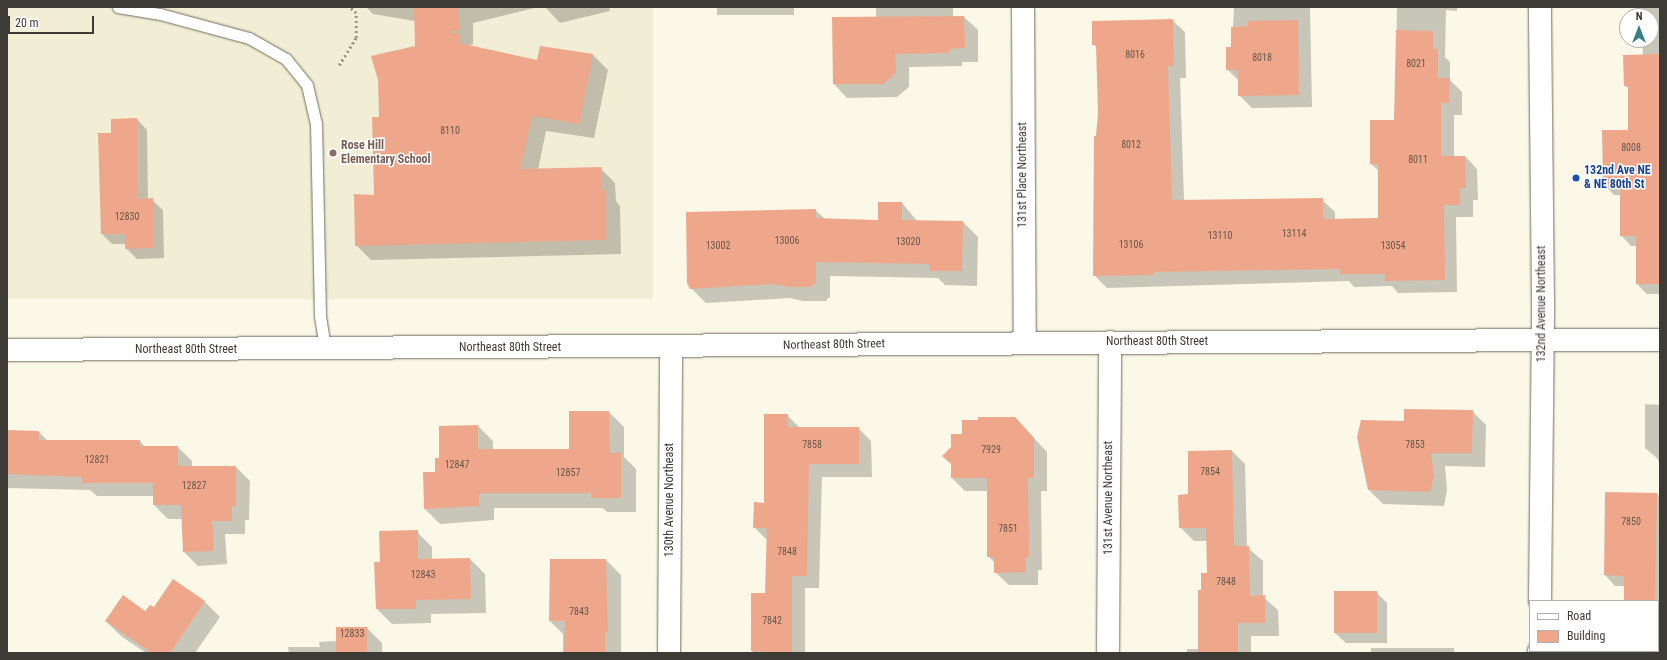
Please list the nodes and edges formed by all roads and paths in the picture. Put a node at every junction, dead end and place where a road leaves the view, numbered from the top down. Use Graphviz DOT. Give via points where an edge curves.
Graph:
graph roads {
  1 [pos="118,7"];
  2 [pos="349,7"];
  3 [pos="1023,7"];
  4 [pos="1540,7"];
  5 [pos="339,65"];
  6 [pos="1542,340"];
  7 [pos="1660,340"];
  8 [pos="1110,342"];
  9 [pos="1025,343"];
  10 [pos="671,347"];
  11 [pos="325,349"];
  12 [pos="7,350"];
  13 [pos="1540,600"];
  14 [pos="669,653"];
  15 [pos="1108,653"];
  1 -- 11 [label="lane" via="160,14 249,38 286,60 307,85 316,123 320,316"];
  2 -- 5 [label="path" via="356,13 356,38"];
  3 -- 9 [label="street, 131st Place Northeast"];
  4 -- 6 [label="street, 132nd Avenue Northeast"];
  6 -- 7 [label="street, Northeast 80th Street"];
  6 -- 8 [label="street, Northeast 80th Street"];
  6 -- 13 [label="street, 132nd Avenue Northeast"];
  8 -- 9 [label="street, Northeast 80th Street"];
  8 -- 15 [label="street, 131st Avenue Northeast"];
  9 -- 10 [label="street, Northeast 80th Street"];
  10 -- 11 [label="street, Northeast 80th Street"];
  10 -- 14 [label="street, 130th Avenue Northeast"];
  11 -- 12 [label="street, Northeast 80th Street"];
}
